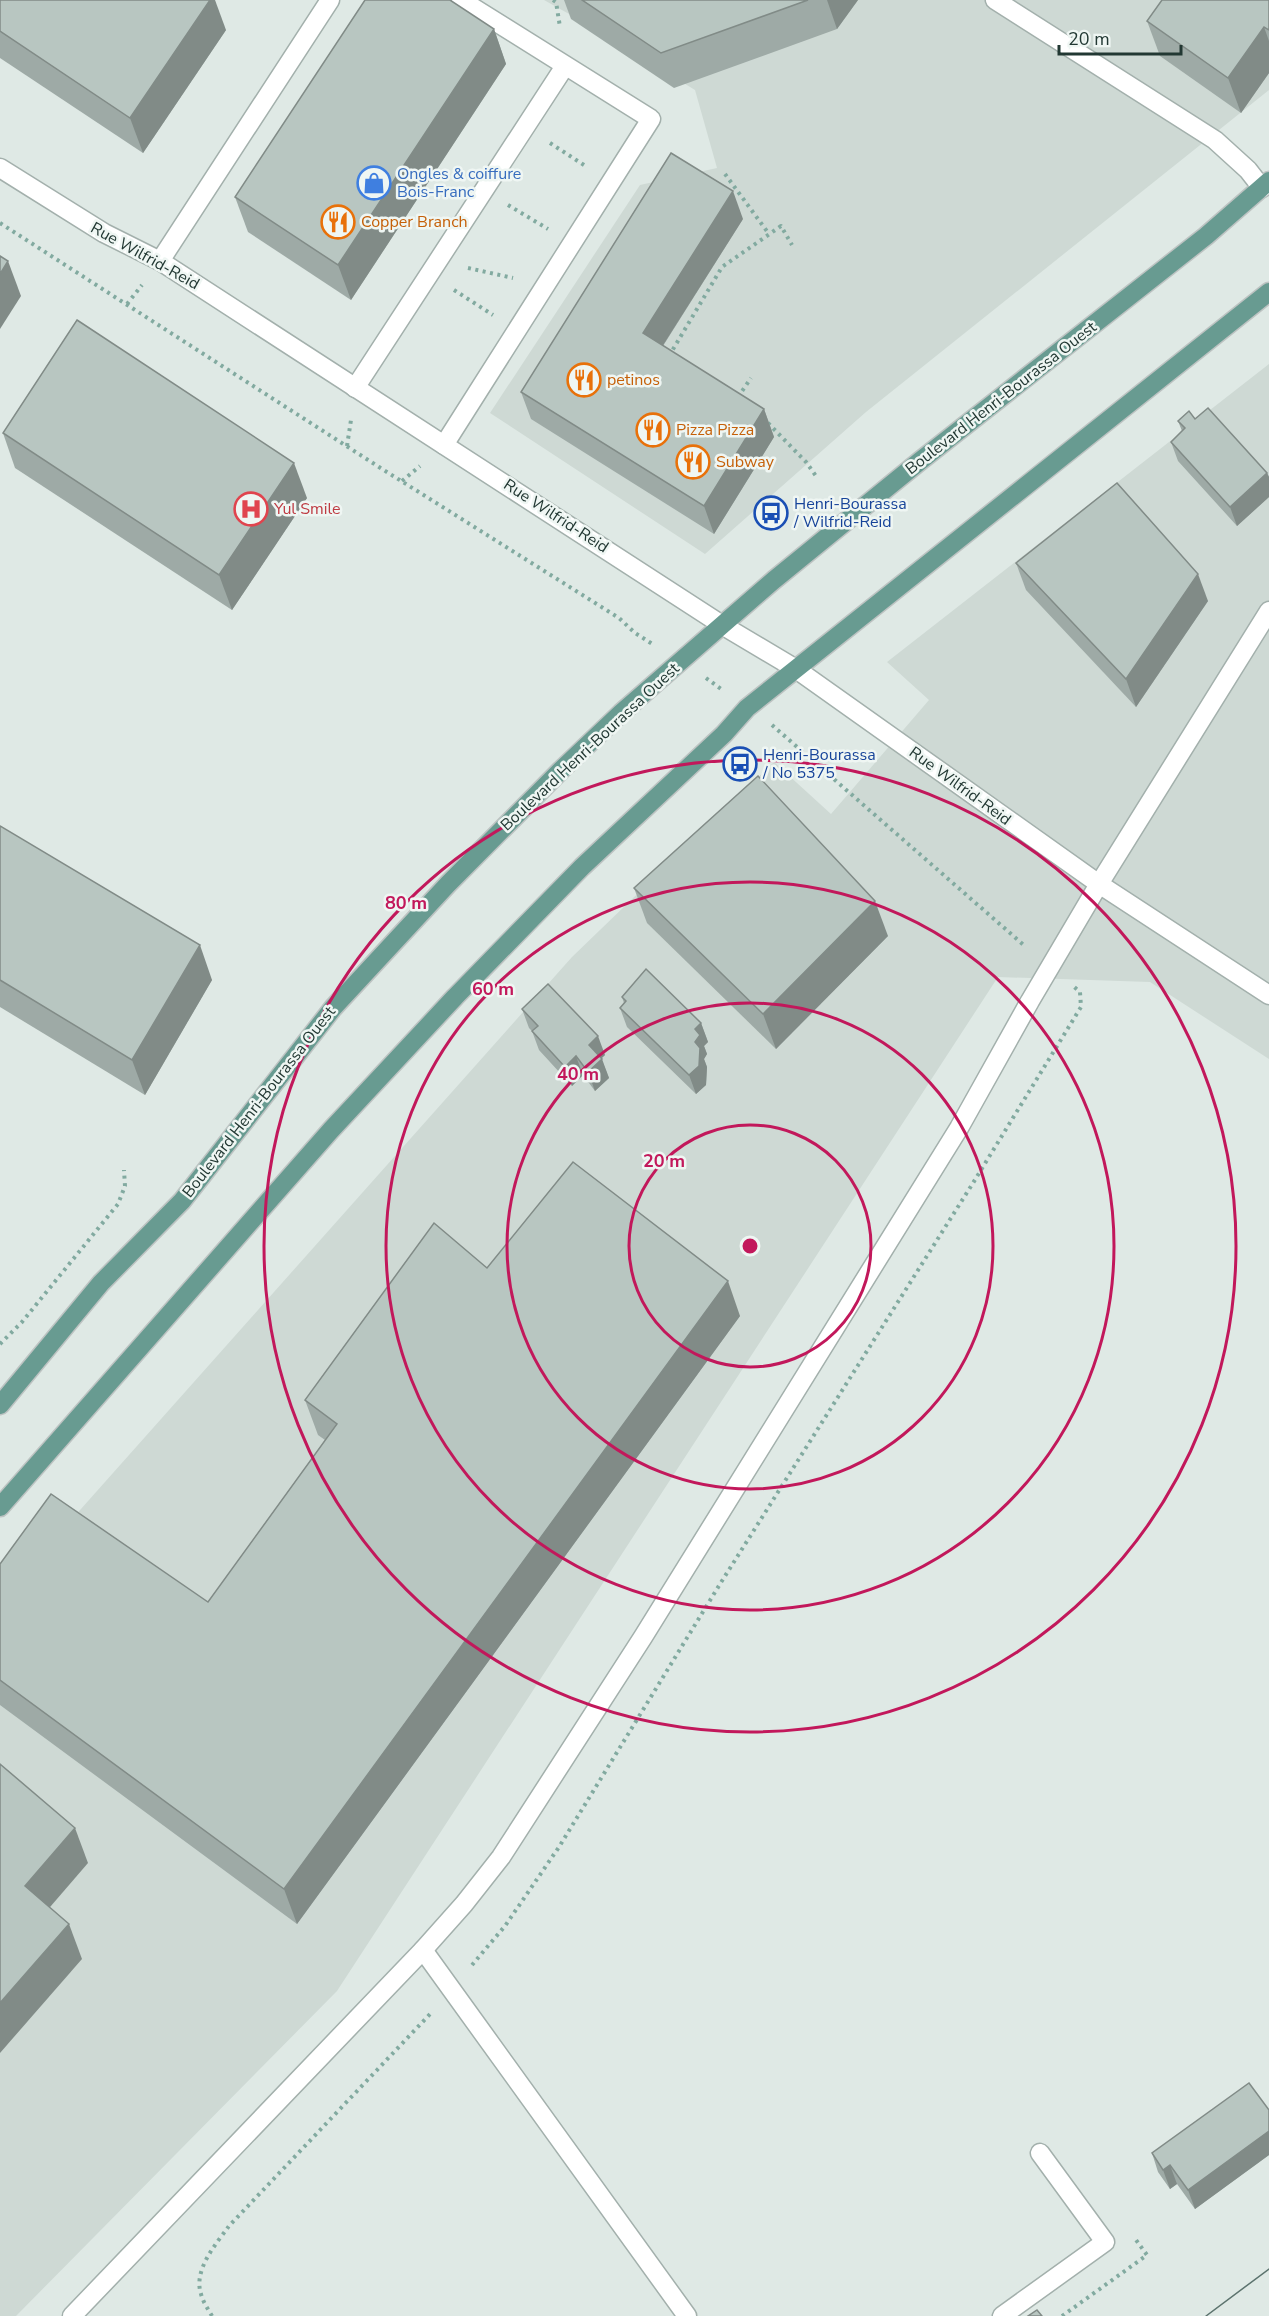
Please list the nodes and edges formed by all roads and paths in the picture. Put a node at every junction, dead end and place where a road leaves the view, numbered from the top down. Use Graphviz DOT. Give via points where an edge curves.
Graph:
graph roads {
  1 [pos="330,0"];
  2 [pos="461,0"];
  3 [pos="554,0"];
  4 [pos="995,0"];
  5 [pos="560,28"];
  6 [pos="565,66"];
  7 [pos="547,141"];
  8 [pos="0,168"];
  9 [pos="589,168"];
  10 [pos="725,174"];
  11 [pos="1265,185"];
  12 [pos="505,203"];
  13 [pos="0,223"];
  14 [pos="549,230"];
  15 [pos="769,234"];
  16 [pos="792,245"];
  17 [pos="160,261"];
  18 [pos="464,267"];
  19 [pos="519,279"];
  20 [pos="451,288"];
  21 [pos="1269,292"];
  22 [pos="495,316"];
  23 [pos="667,360"];
  24 [pos="751,378"];
  25 [pos="355,388"];
  26 [pos="734,402"];
  27 [pos="767,422"];
  28 [pos="444,445"];
  29 [pos="816,476"];
  30 [pos="1269,611"];
  31 [pos="722,625"];
  32 [pos="634,633"];
  33 [pos="796,669"];
  34 [pos="776,730"];
  35 [pos="1099,884"];
  36 [pos="1025,947"];
  37 [pos="1269,995"];
  38 [pos="1080,1007"];
  39 [pos="124,1170"];
  40 [pos="0,1344"];
  41 [pos="0,1404"];
  42 [pos="0,1508"];
  43 [pos="423,1950"];
  44 [pos="466,1972"];
  45 [pos="428,2016"];
  46 [pos="1041,2153"];
  47 [pos="72,2316"];
  48 [pos="212,2316"];
  49 [pos="687,2316"];
  50 [pos="1002,2316"];
  1 -- 17 [label="street"];
  2 -- 6 [label="street"];
  3 -- 5 [label="path"];
  4 -- 11 [label="street" via="1215,140"];
  6 -- 25 [label="street"];
  6 -- 28 [label="street" via="651,119"];
  7 -- 9 [label="path"];
  8 -- 17 [label="street, Rue Wilfrid-Reid" via="104,233"];
  10 -- 15 [label="path"];
  11 -- 31 [label="main road, Boulevard Henri-Bourassa Ouest"];
  12 -- 14 [label="path"];
  13 -- 32 [label="path" via="619,618"];
  15 -- 16 [label="path" via="780,226"];
  15 -- 23 [label="path" via="722,267"];
  17 -- 25 [label="street, Rue Wilfrid-Reid"];
  18 -- 19 [label="path"];
  20 -- 22 [label="path"];
  21 -- 33 [label="main road"];
  24 -- 26 [label="path"];
  25 -- 28 [label="street, Rue Wilfrid-Reid"];
  27 -- 29 [label="path"];
  28 -- 31 [label="street, Rue Wilfrid-Reid"];
  30 -- 35 [label="street"];
  31 -- 33 [label="street, Rue Wilfrid-Reid"];
  31 -- 41 [label="main road, Boulevard Henri-Bourassa Ouest" via="561,770 387,949 333,1008 182,1200 101,1283"];
  33 -- 35 [label="street, Rue Wilfrid-Reid"];
  33 -- 42 [label="main road" via="747,708 589,859 455,997 331,1130"];
  34 -- 36 [label="path"];
  35 -- 37 [label="street, Rue Wilfrid-Reid"];
  35 -- 43 [label="street" via="959,1128 643,1637 501,1857"];
  38 -- 44 [label="path" via="559,1847 505,1926"];
  39 -- 40 [label="path" via="125,1186 118,1204"];
  43 -- 47 [label="street"];
  43 -- 49 [label="street"];
  45 -- 48 [label="path" via="212,2248 201,2271 200,2293"];
  46 -- 50 [label="street" via="1105,2242"];
}
